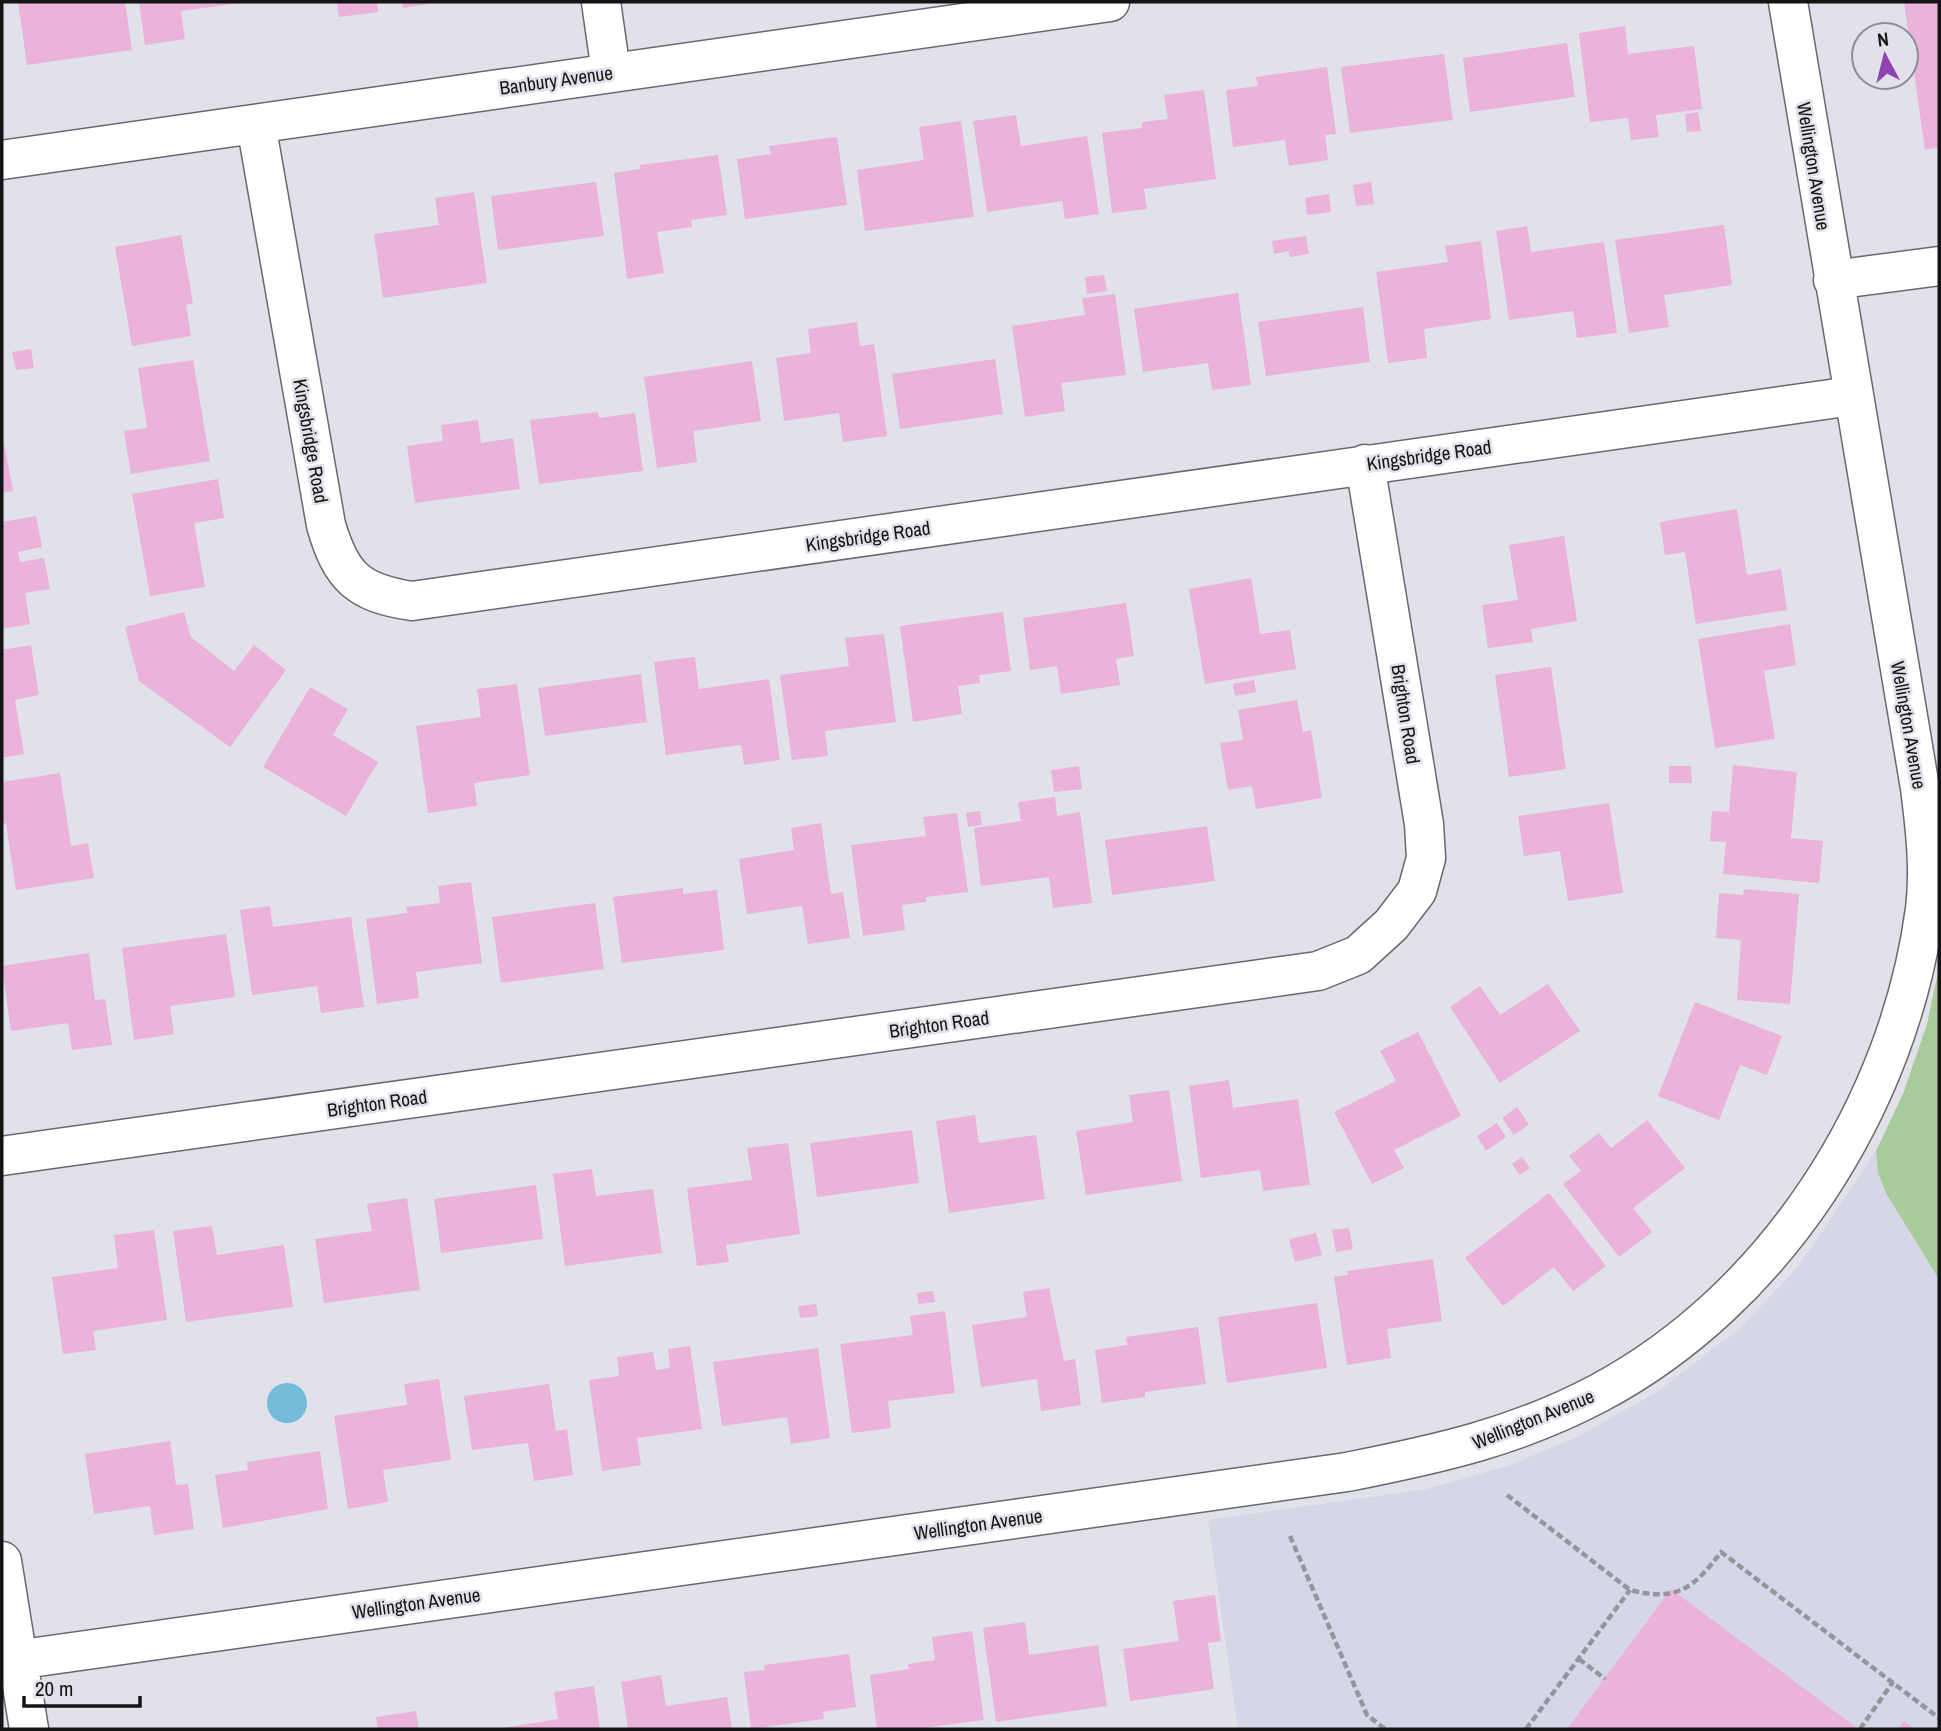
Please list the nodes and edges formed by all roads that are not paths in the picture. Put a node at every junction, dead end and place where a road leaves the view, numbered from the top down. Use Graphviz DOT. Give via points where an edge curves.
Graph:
graph roads {
  1 [pos="601,2"];
  2 [pos="1110,2"];
  3 [pos="1788,2"];
  4 [pos="611,72"];
  5 [pos="256,124"];
  6 [pos="2,160"];
  7 [pos="1939,265"];
  8 [pos="1833,280"];
  9 [pos="1852,396"];
  10 [pos="1365,464"];
  11 [pos="1930,788"];
  12 [pos="2,1156"];
  13 [pos="2,1561"];
  14 [pos="9,1661"];
  15 [pos="29,1729"];
  1 -- 4 [label="street"];
  2 -- 4 [label="street, Banbury Avenue"];
  3 -- 8 [label="street, Wellington Avenue"];
  4 -- 5 [label="street, Banbury Avenue"];
  5 -- 6 [label="street, Banbury Avenue"];
  5 -- 10 [label="street, Kingsbridge Road" via="326,525 336,559 377,596 412,601"];
  7 -- 8 [label="street"];
  8 -- 9 [label="street, Wellington Avenue"];
  9 -- 10 [label="street, Kingsbridge Road"];
  9 -- 11 [label="street, Wellington Avenue"];
  10 -- 12 [label="street, Brighton Road" via="1426,858 1417,891 1391,925 1358,955 1318,971"];
  11 -- 14 [label="street, Wellington Avenue" via="1925,908 1907,998 1881,1070 1817,1193 1770,1255 1721,1306 1664,1352 1610,1386 1532,1424 1450,1452 1347,1472"];
  13 -- 14 [label="street"];
  14 -- 15 [label="street"];
}
